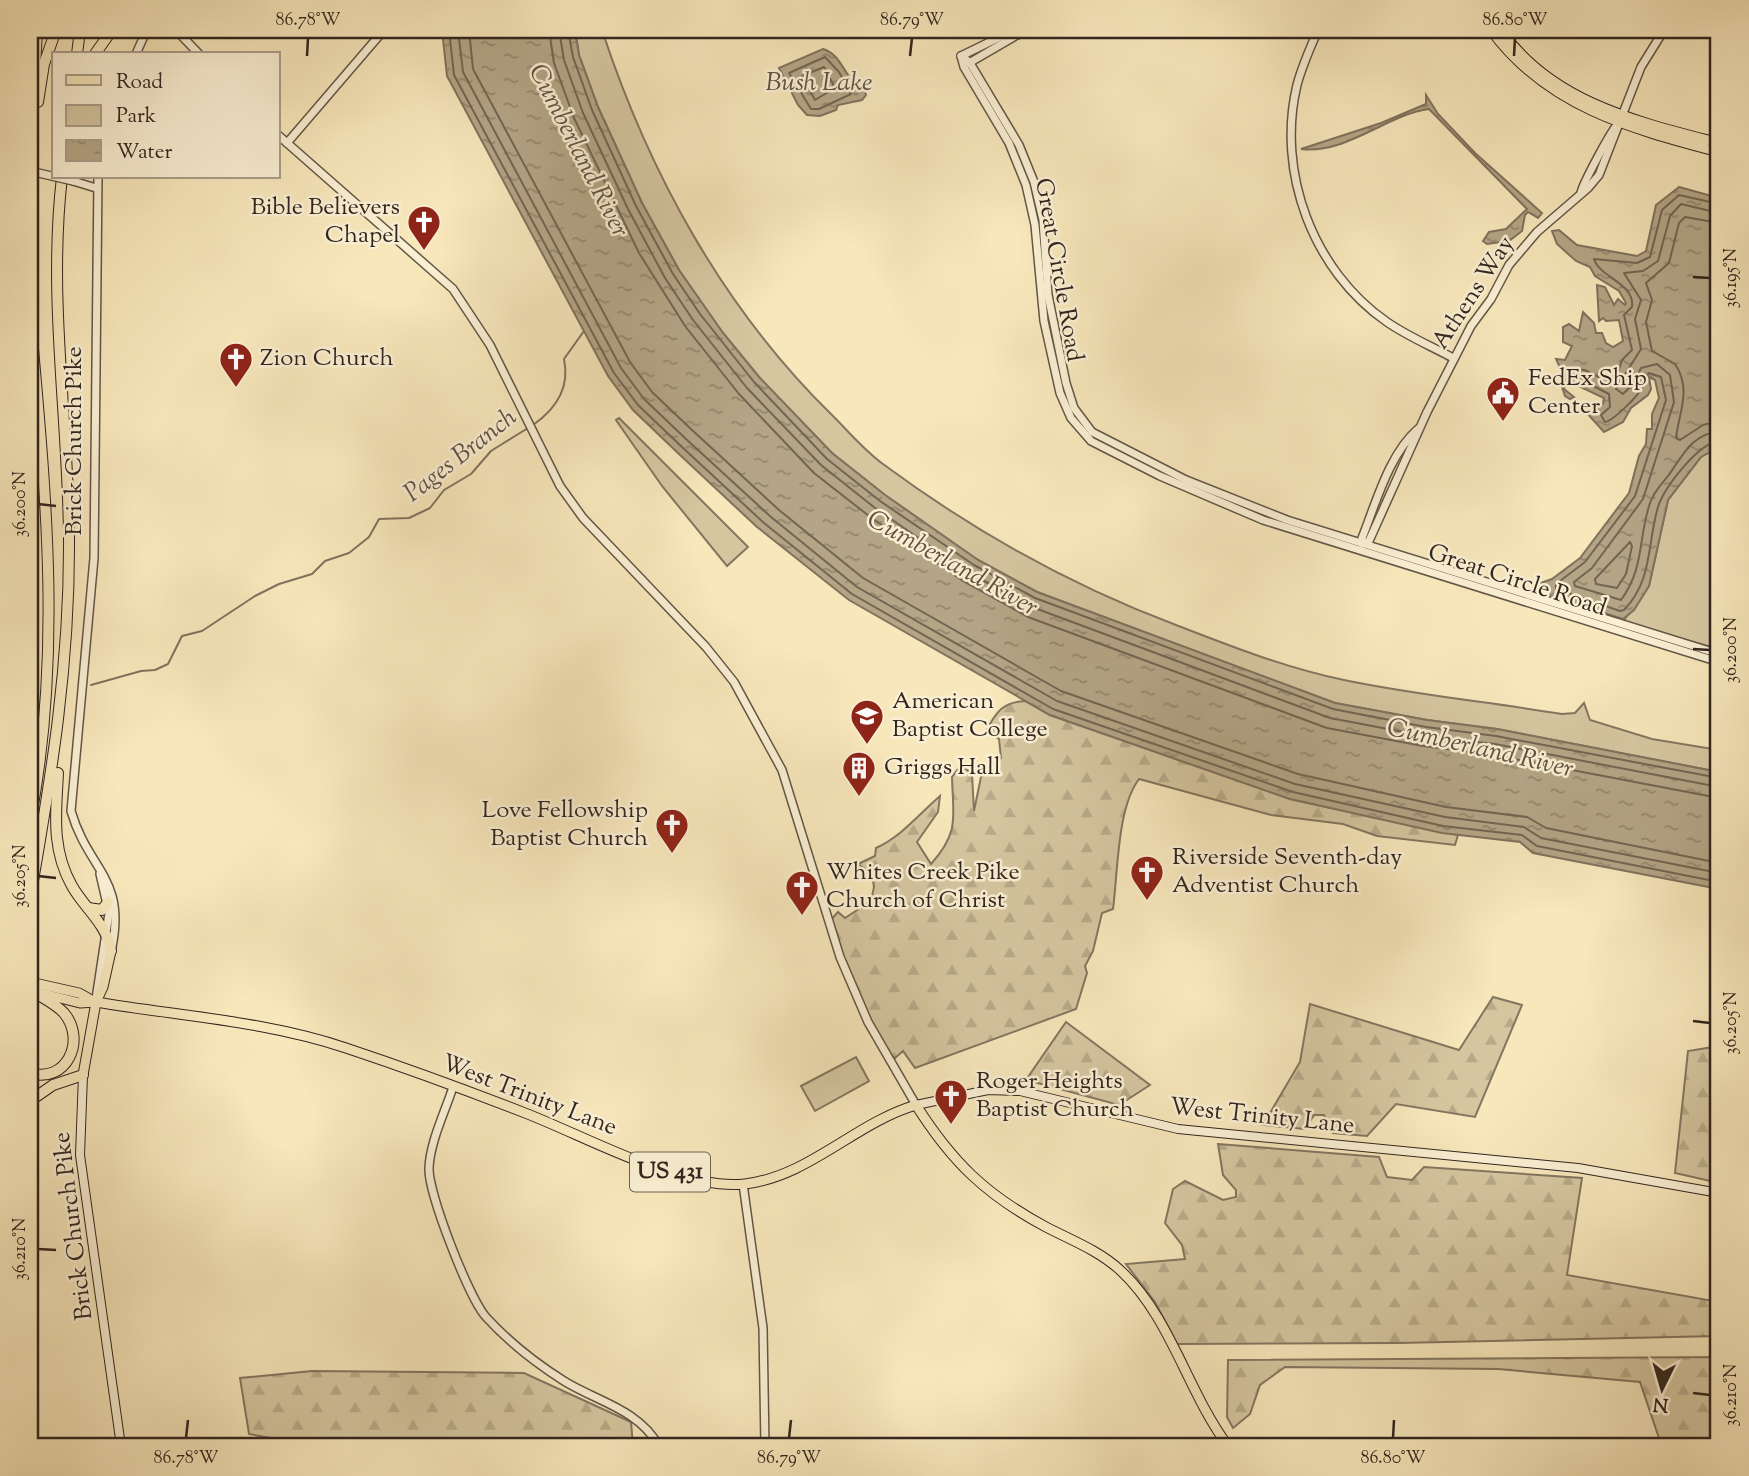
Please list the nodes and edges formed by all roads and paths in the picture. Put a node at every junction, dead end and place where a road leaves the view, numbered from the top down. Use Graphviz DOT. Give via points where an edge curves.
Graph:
graph roads {
  1 [pos="37,30"];
  2 [pos="56,30"];
  3 [pos="80,30"];
  4 [pos="112,30"];
  5 [pos="150,30"];
  6 [pos="176,30"];
  7 [pos="384,30"];
  8 [pos="1014,30"];
  9 [pos="1033,30"];
  10 [pos="1318,30"];
  11 [pos="1491,30"];
  12 [pos="1502,30"];
  13 [pos="1664,30"];
  14 [pos="77,52"];
  15 [pos="96,52"];
  16 [pos="137,52"];
  17 [pos="197,52"];
  18 [pos="967,64"];
  19 [pos="1619,120"];
  20 [pos="32,136"];
  21 [pos="280,137"];
  22 [pos="287,143"];
  23 [pos="1719,143"];
  24 [pos="1719,152"];
  25 [pos="30,160"];
  26 [pos="30,171"];
  27 [pos="52,176"];
  28 [pos="60,178"];
  29 [pos="62,178"];
  30 [pos="99,178"];
  31 [pos="96,188"];
  32 [pos="30,316"];
  33 [pos="1453,358"];
  34 [pos="1419,428"];
  35 [pos="1382,488"];
  36 [pos="1381,511"];
  37 [pos="1362,546"];
  38 [pos="1567,608"];
  39 [pos="1594,625"];
  40 [pos="1719,654"];
  41 [pos="1719,662"];
  42 [pos="43,733"];
  43 [pos="56,748"];
  44 [pos="30,779"];
  45 [pos="30,821"];
  46 [pos="97,866"];
  47 [pos="30,898"];
  48 [pos="108,902"];
  49 [pos="88,907"];
  50 [pos="106,931"];
  51 [pos="111,951"];
  52 [pos="31,988"];
  53 [pos="96,1002"];
  54 [pos="30,1073"];
  55 [pos="83,1075"];
  56 [pos="453,1087"];
  57 [pos="30,1101"];
  58 [pos="916,1105"];
  59 [pos="743,1184"];
  60 [pos="1719,1193"];
  61 [pos="766,1444"];
  62 [pos="121,1446"];
  63 [pos="659,1446"];
  64 [pos="748,1446"];
  65 [pos="1228,1446"];
  1 -- 20 [label="highway"];
  2 -- 20 [label="highway" via="44,64"];
  3 -- 14 [label="highway"];
  4 -- 15 [label="highway"];
  5 -- 16 [label="street"];
  6 -- 17 [label="street"];
  7 -- 22 [label="street"];
  8 -- 18 [label="street, Great Circle Road" via="961,56"];
  9 -- 18 [label="street"];
  10 -- 33 [label="street" via="1297,86 1291,132 1296,181 1310,229 1332,267 1386,321"];
  11 -- 19 [label="main road" via="1547,87"];
  12 -- 19 [label="main road" via="1555,83"];
  13 -- 19 [label="street, Athens Way" via="1643,61"];
  18 -- 37 [label="street, Great Circle Road" via="1014,136 1034,182 1052,320 1069,395 1081,420 1109,443 1186,480"];
  19 -- 23 [label="main road"];
  19 -- 24 [label="main road"];
  19 -- 33 [label="street, Athens Way" via="1603,168 1509,265"];
  20 -- 25 [label="highway"];
  21 -- 22 [label="street"];
  22 -- 58 [label="street" via="453,289 490,345 542,455 583,518 706,647 753,713 782,769 840,957 868,1022"];
  26 -- 27 [label="street, bridge"];
  28 -- 31 [label="street, bridge"];
  29 -- 43 [label="highway" via="55,282 69,584"];
  30 -- 31 [label="street, Brick Church Pike"];
  31 -- 46 [label="street, Brick Church Pike" via="95,525 71,811"];
  32 -- 42 [label="highway" via="50,590"];
  33 -- 34 [label="street, Athens Way"];
  34 -- 35 [label="street, Athens Way" via="1406,439"];
  34 -- 36 [label="street, Athens Way"];
  35 -- 36 [label="street"];
  35 -- 37 [label="street, Athens Way"];
  36 -- 37 [label="street, Athens Way" via="1369,541"];
  37 -- 38 [label="street, Great Circle Road"];
  37 -- 39 [label="street, Great Circle Road"];
  38 -- 39 [label="street"];
  38 -- 40 [label="street, Great Circle Road"];
  39 -- 41 [label="street, Great Circle Road"];
  42 -- 44 [label="highway"];
  42 -- 45 [label="highway"];
  43 -- 47 [label="highway"];
  43 -- 49 [label="highway" via="56,838 65,872"];
  46 -- 48 [label="street, Brick Church Pike"];
  46 -- 51 [label="street, Brick Church Pike" via="114,895"];
  48 -- 49 [label="highway" via="102,910"];
  48 -- 50 [label="street, Brick Church Pike"];
  49 -- 50 [label="highway"];
  50 -- 51 [label="highway"];
  50 -- 53 [label="street, Brick Church Pike"];
  51 -- 53 [label="main road, Brick Church Pike"];
  52 -- 53 [label="main road, West Trinity Lane / US 431" via="80,1003"];
  52 -- 54 [label="highway" via="65,1014 75,1042 69,1060 56,1072"];
  53 -- 55 [label="main road, Brick Church Pike"];
  53 -- 56 [label="main road, West Trinity Lane / US 431" via="284,1031"];
  55 -- 57 [label="highway" via="53,1085"];
  55 -- 62 [label="main road, Brick Church Pike" via="80,1155"];
  56 -- 59 [label="main road, West Trinity Lane / US 431" via="688,1180"];
  56 -- 63 [label="street" via="429,1166 430,1185 484,1315 564,1381 625,1411"];
  58 -- 59 [label="main road, West Trinity Lane / US 431" via="873,1124 790,1173"];
  58 -- 60 [label="main road, West Trinity Lane" via="988,1090 1020,1091 1160,1127 1578,1168"];
  58 -- 65 [label="main road" via="967,1173 995,1197 1120,1269 1152,1308 1198,1401"];
  59 -- 61 [label="street" via="763,1328"];
  61 -- 64 [label="street"];
}
